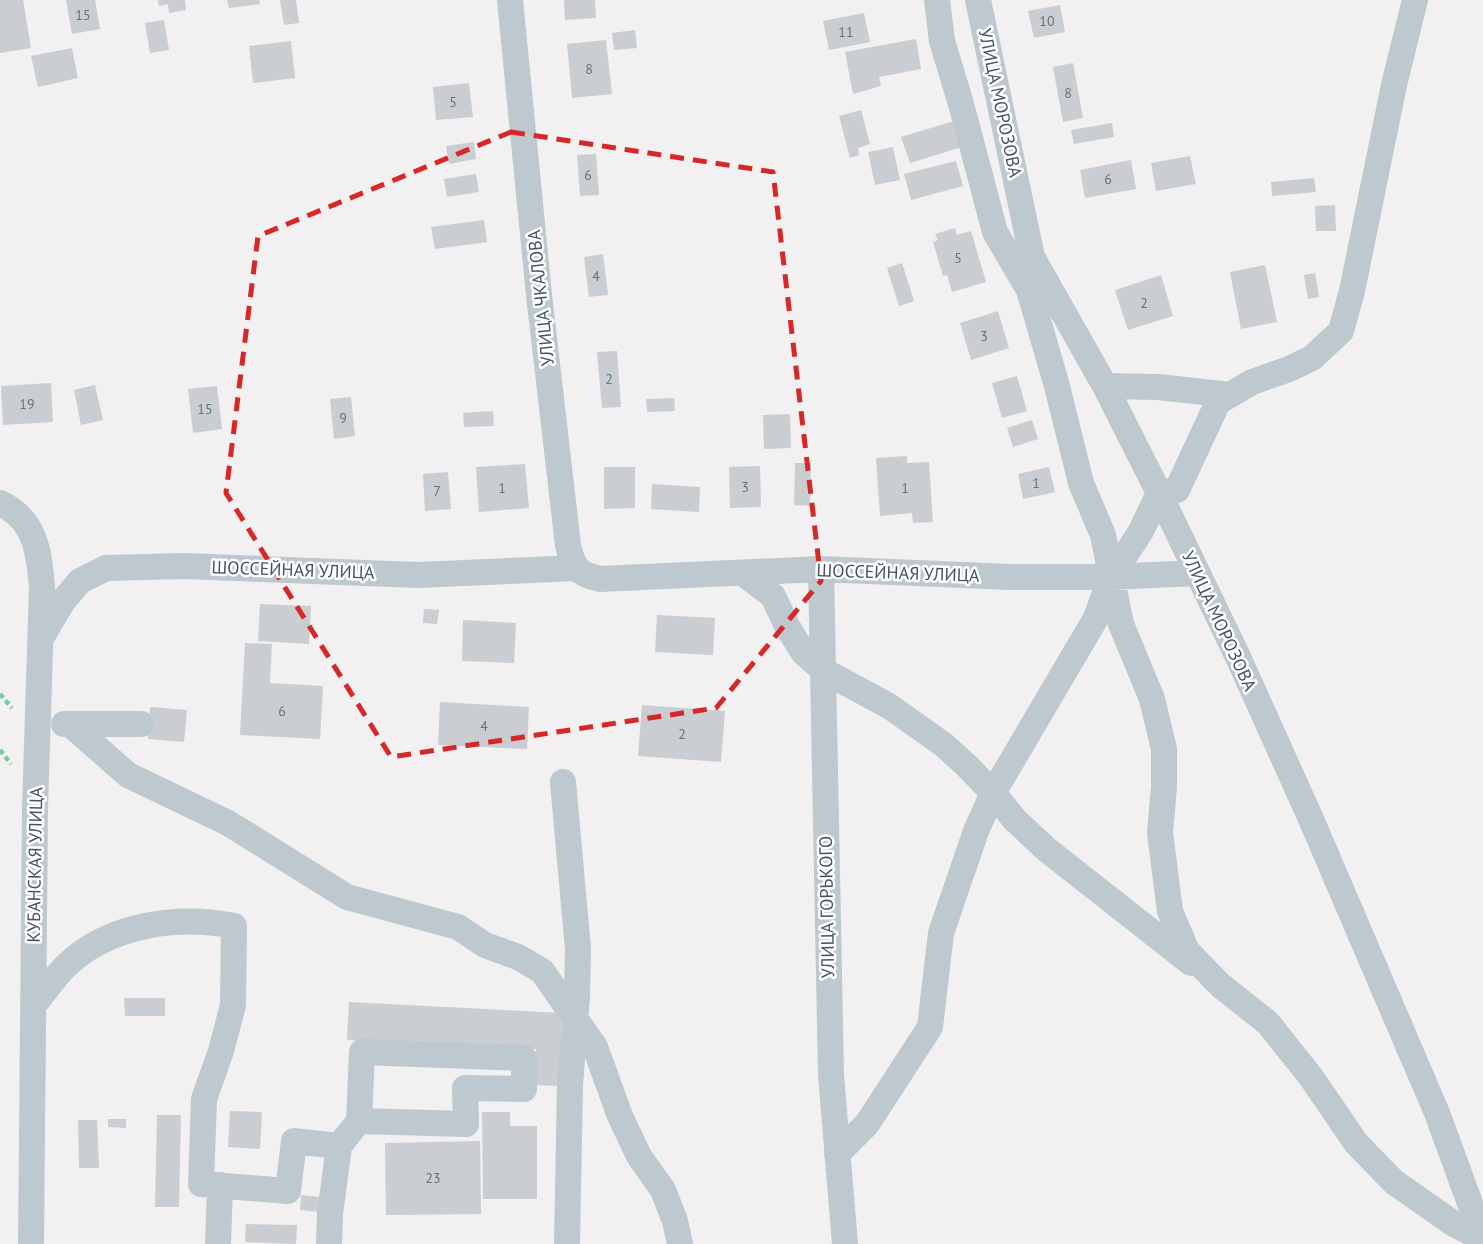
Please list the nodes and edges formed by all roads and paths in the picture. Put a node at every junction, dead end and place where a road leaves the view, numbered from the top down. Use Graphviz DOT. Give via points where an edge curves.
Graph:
graph roads {
  1 [pos="510,0"];
  2 [pos="937,0"];
  3 [pos="978,0"];
  4 [pos="1415,0"];
  5 [pos="1105,386"];
  6 [pos="1230,395"];
  7 [pos="1160,493"];
  8 [pos="0,503"];
  9 [pos="821,569"];
  10 [pos="743,573"];
  11 [pos="1196,573"];
  12 [pos="588,574"];
  13 [pos="1111,576"];
  14 [pos="42,638"];
  15 [pos="824,671"];
  16 [pos="38,724"];
  17 [pos="71,724"];
  18 [pos="141,724"];
  19 [pos="563,782"];
  20 [pos="993,793"];
  21 [pos="1220,985"];
  22 [pos="33,1006"];
  23 [pos="575,1019"];
  24 [pos="359,1121"];
  25 [pos="339,1146"];
  26 [pos="837,1154"];
  27 [pos="220,1185"];
  28 [pos="1483,1239"];
  29 [pos="32,1244"];
  30 [pos="218,1244"];
  31 [pos="329,1244"];
  32 [pos="568,1244"];
  33 [pos="680,1244"];
  34 [pos="845,1244"];
  1 -- 12 [label="street, УЛИЦА ЧКАЛОВА" via="568,545"];
  2 -- 13 [label="street" via="942,41 995,232 1029,290 1081,483 1103,535"];
  3 -- 5 [label="street, УЛИЦА МОРОЗОВА" via="1032,257"];
  4 -- 6 [label="street" via="1341,331 1312,358"];
  5 -- 6 [label="street"];
  5 -- 7 [label="street, УЛИЦА МОРОЗОВА"];
  6 -- 7 [label="street" via="1217,402 1177,490"];
  7 -- 11 [label="street, УЛИЦА МОРОЗОВА"];
  7 -- 13 [label="street"];
  8 -- 14 [label="street, КУБАНСКАЯ УЛИЦА" via="25,521 35,539 42,587"];
  9 -- 10 [label="street, ШОССЕЙНАЯ УЛИЦА"];
  9 -- 13 [label="street, ШОССЕЙНАЯ УЛИЦА"];
  9 -- 15 [label="street, УЛИЦА ГОРЬКОГО"];
  10 -- 12 [label="street, ШОССЕЙНАЯ УЛИЦА"];
  10 -- 15 [label="street" via="773,596 803,652"];
  11 -- 13 [label="street, ШОССЕЙНАЯ УЛИЦА"];
  11 -- 28 [label="street, УЛИЦА МОРОЗОВА" via="1311,819 1437,1114"];
  12 -- 14 [label="street, ШОССЕЙНАЯ УЛИЦА" via="106,568 80,581"];
  13 -- 20 [label="street" via="1096,618"];
  13 -- 21 [label="street" via="1121,624 1152,699 1164,749 1160,833 1170,911 1187,951"];
  14 -- 16 [label="street, КУБАНСКАЯ УЛИЦА"];
  15 -- 20 [label="street" via="914,723"];
  15 -- 26 [label="street, УЛИЦА ГОРЬКОГО" via="831,1075"];
  16 -- 17 [label="street"];
  16 -- 22 [label="street, КУБАНСКАЯ УЛИЦА"];
  17 -- 18 [label="street"];
  17 -- 23 [label="street" via="128,775 228,823 347,897 458,928 542,971"];
  19 -- 23 [label="street" via="578,949"];
  20 -- 21 [label="street" via="1046,849"];
  20 -- 26 [label="street" via="941,933 930,1027 867,1124"];
  21 -- 28 [label="street" via="1268,1023 1356,1143 1394,1182"];
  22 -- 27 [label="street" via="67,965 93,946 123,933 169,922 234,926 233,1005 204,1099 201,1184"];
  22 -- 29 [label="street, КУБАНСКАЯ УЛИЦА"];
  23 -- 32 [label="street"];
  23 -- 33 [label="street" via="595,1047 639,1156 663,1190"];
  24 -- 24 [label="street" via="466,1124 465,1088 524,1089 524,1058 362,1052"];
  24 -- 25 [label="street"];
  25 -- 27 [label="street" via="294,1141 288,1191"];
  25 -- 31 [label="street"];
  26 -- 34 [label="street, УЛИЦА ГОРЬКОГО"];
  27 -- 30 [label="street"];
}
